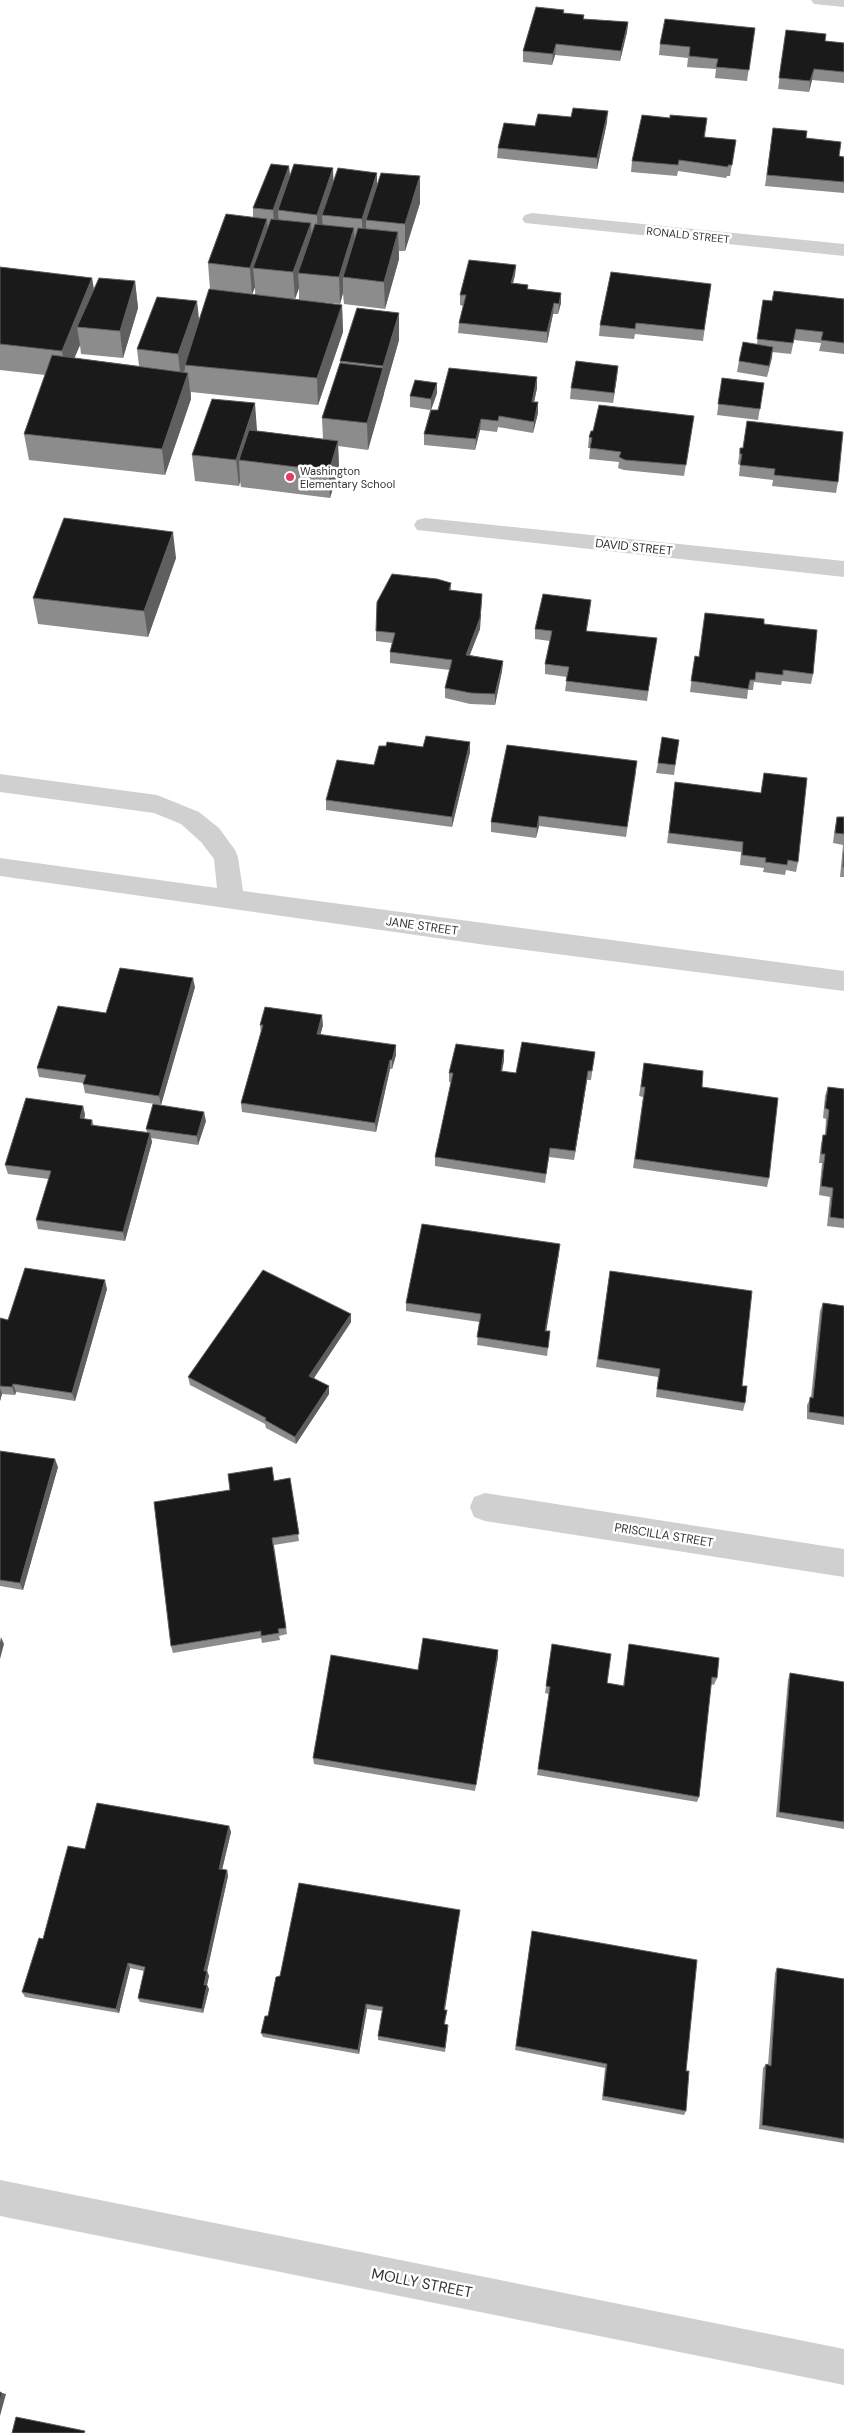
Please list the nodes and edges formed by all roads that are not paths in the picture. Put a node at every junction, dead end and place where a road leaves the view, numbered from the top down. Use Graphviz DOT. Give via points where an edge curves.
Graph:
graph roads {
  1 [pos="820,0"];
  2 [pos="844,2"];
  3 [pos="532,219"];
  4 [pos="844,250"];
  5 [pos="425,525"];
  6 [pos="844,569"];
  7 [pos="0,783"];
  8 [pos="0,867"];
  9 [pos="231,898"];
  10 [pos="844,981"];
  11 [pos="485,1507"];
  12 [pos="844,1563"];
  13 [pos="0,2198"];
  14 [pos="844,2367"];
  1 -- 2 [label="street"];
  3 -- 4 [label="street, RONALD STREET"];
  5 -- 6 [label="street, DAVID STREET"];
  7 -- 9 [label="street" via="157,804 190,818 210,835 226,857"];
  8 -- 9 [label="street, JANE STREET"];
  9 -- 10 [label="street, JANE STREET"];
  11 -- 12 [label="street, PRISCILLA STREET"];
  13 -- 14 [label="street, MOLLY STREET"];
}
